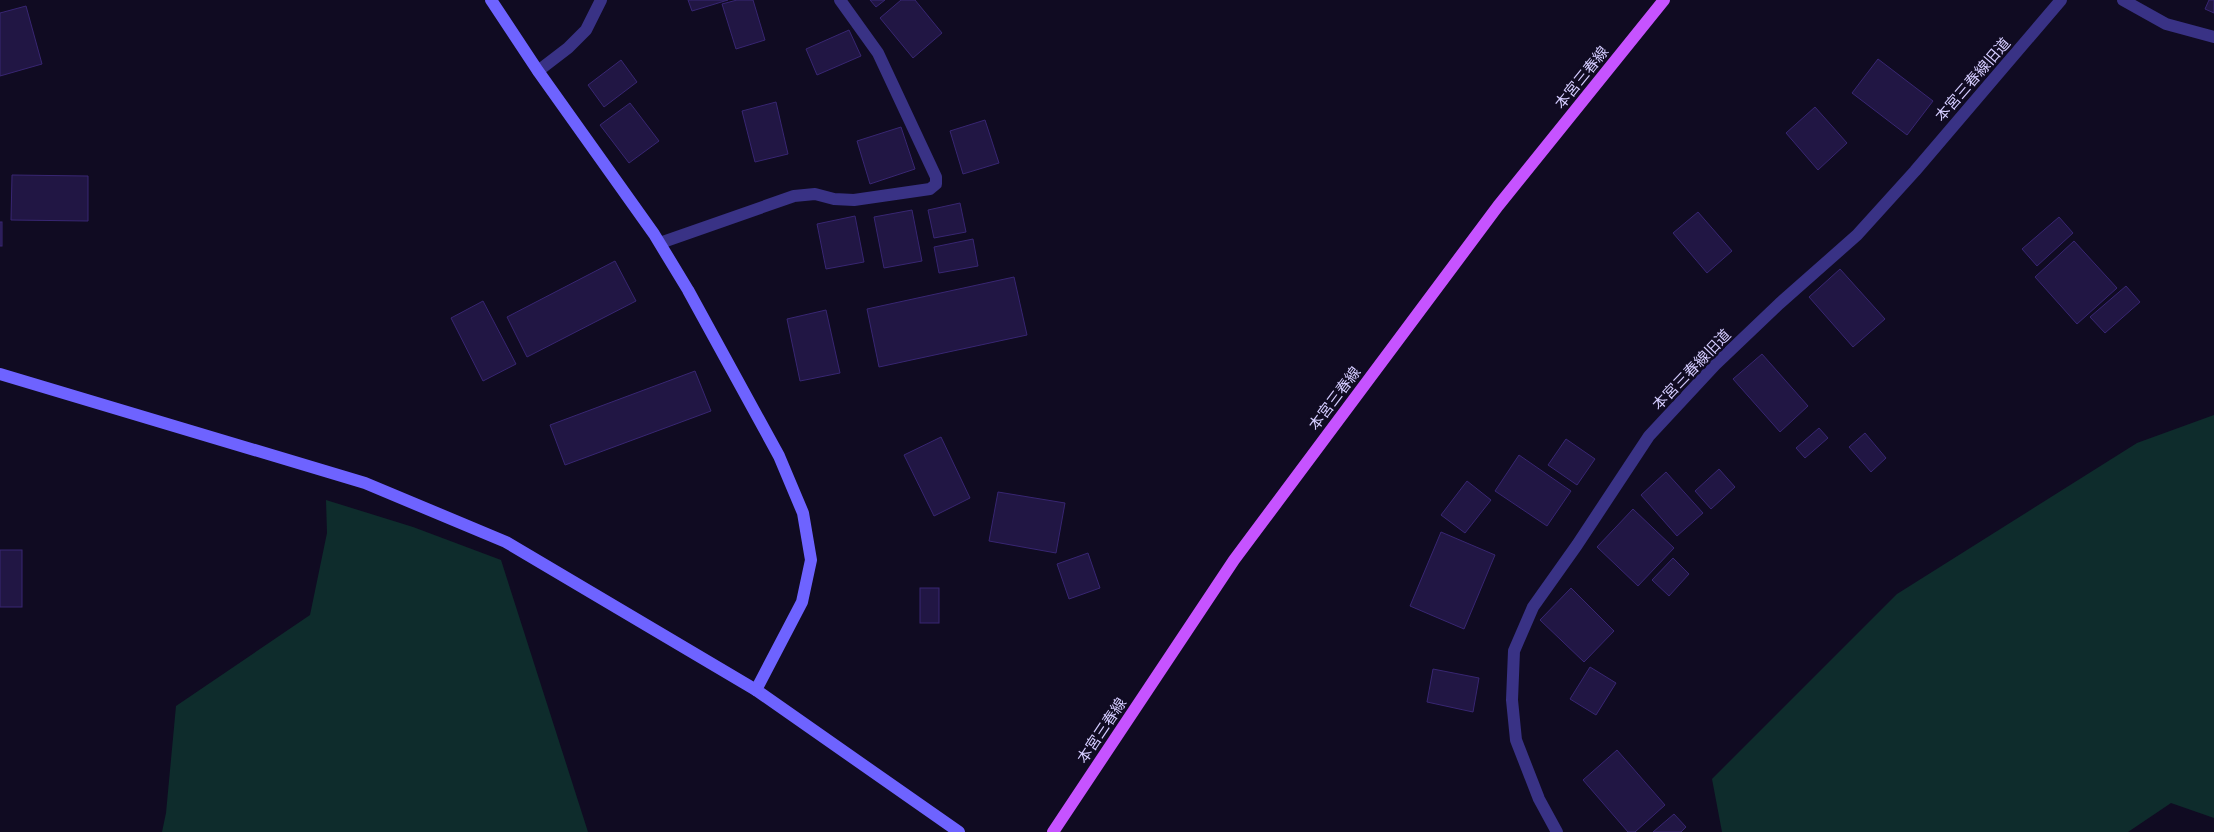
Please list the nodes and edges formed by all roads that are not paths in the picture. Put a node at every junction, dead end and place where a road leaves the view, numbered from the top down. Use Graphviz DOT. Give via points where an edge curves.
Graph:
graph roads {
  1 [pos="491,0"];
  2 [pos="601,0"];
  3 [pos="840,0"];
  4 [pos="1664,0"];
  5 [pos="2061,0"];
  6 [pos="2123,0"];
  7 [pos="2214,37"];
  8 [pos="538,71"];
  9 [pos="660,243"];
  10 [pos="0,374"];
  11 [pos="756,690"];
  12 [pos="959,832"];
  13 [pos="1053,832"];
  14 [pos="1557,832"];
  1 -- 8 [label="street"];
  2 -- 8 [label="street" via="586,30"];
  3 -- 9 [label="street" via="878,53 936,177 936,184 930,189 854,200 815,194 794,196"];
  4 -- 13 [label="main road, 本宮三春線" via="1498,206 1234,560"];
  5 -- 14 [label="street, 本宮三春線旧道" via="1857,235 1715,365 1649,436 1533,607 1514,651 1512,700 1516,740 1539,799"];
  6 -- 7 [label="street" via="2166,24"];
  8 -- 9 [label="street"];
  9 -- 11 [label="street" via="774,447 803,513 811,560 802,602"];
  10 -- 11 [label="street" via="365,483 418,505 506,542"];
  11 -- 12 [label="street"];
}
